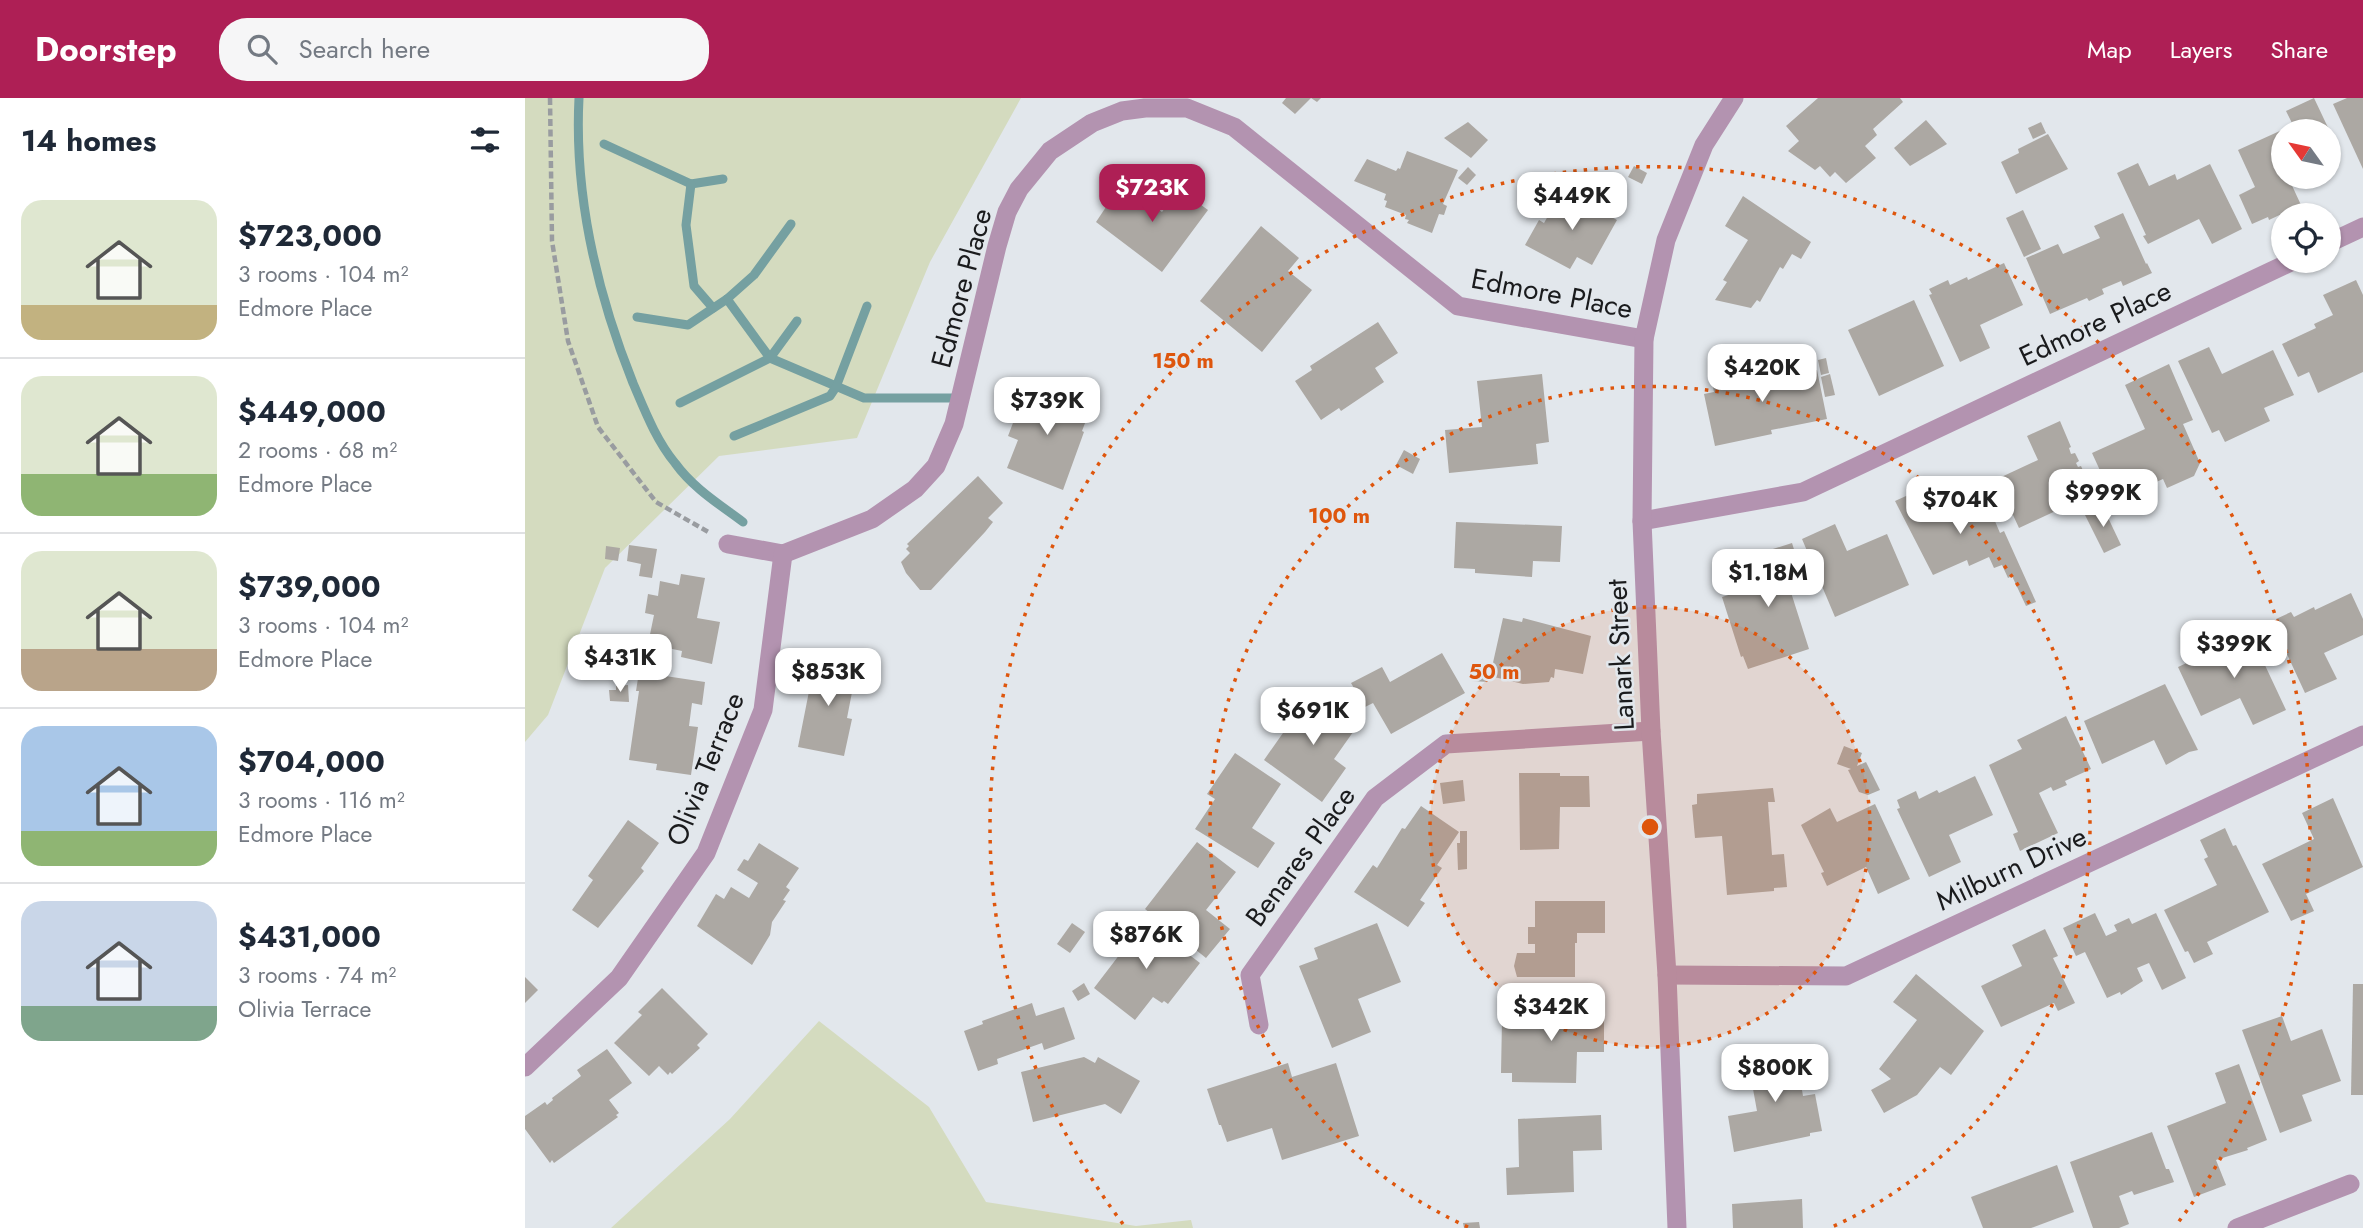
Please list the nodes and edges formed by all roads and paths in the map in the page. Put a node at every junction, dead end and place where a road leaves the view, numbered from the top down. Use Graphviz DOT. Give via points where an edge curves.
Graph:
graph roads {
  1 [pos="550,98"];
  2 [pos="1734,98"];
  3 [pos="2363,228"];
  4 [pos="2341,238"];
  5 [pos="2271,271"];
  6 [pos="1644,339"];
  7 [pos="1642,521"];
  8 [pos="728,544"];
  9 [pos="783,554"];
  10 [pos="1651,731"];
  11 [pos="2363,735"];
  12 [pos="1667,975"];
  13 [pos="1259,1025"];
  14 [pos="525,1067"];
  15 [pos="2350,1184"];
  16 [pos="1677,1228"];
  17 [pos="2237,1228"];
  1 -- 8 [label="path" via="552,241 568,341 598,427 656,502"];
  2 -- 6 [label="street, Lanark Street" via="1704,145 1666,240"];
  3 -- 4 [label="street"];
  5 -- 7 [label="street, Edmore Place" via="1803,492"];
  6 -- 7 [label="street, Lanark Street"];
  6 -- 9 [label="street, Edmore Place" via="1458,306 1234,127 1187,108 1122,111 1092,123 1050,151 1019,189 997,246 954,424 936,466 915,489 872,519"];
  7 -- 10 [label="street, Lanark Street"];
  8 -- 9 [label="street"];
  9 -- 14 [label="street, Olivia Terrace" via="763,710 706,853 619,978"];
  10 -- 12 [label="street, Lanark Street"];
  10 -- 13 [label="street, Benares Place" via="1446,744 1375,798 1250,975"];
  11 -- 12 [label="street, Milburn Drive" via="1846,976"];
  12 -- 16 [label="street, Lanark Street"];
  15 -- 17 [label="street"];
}
